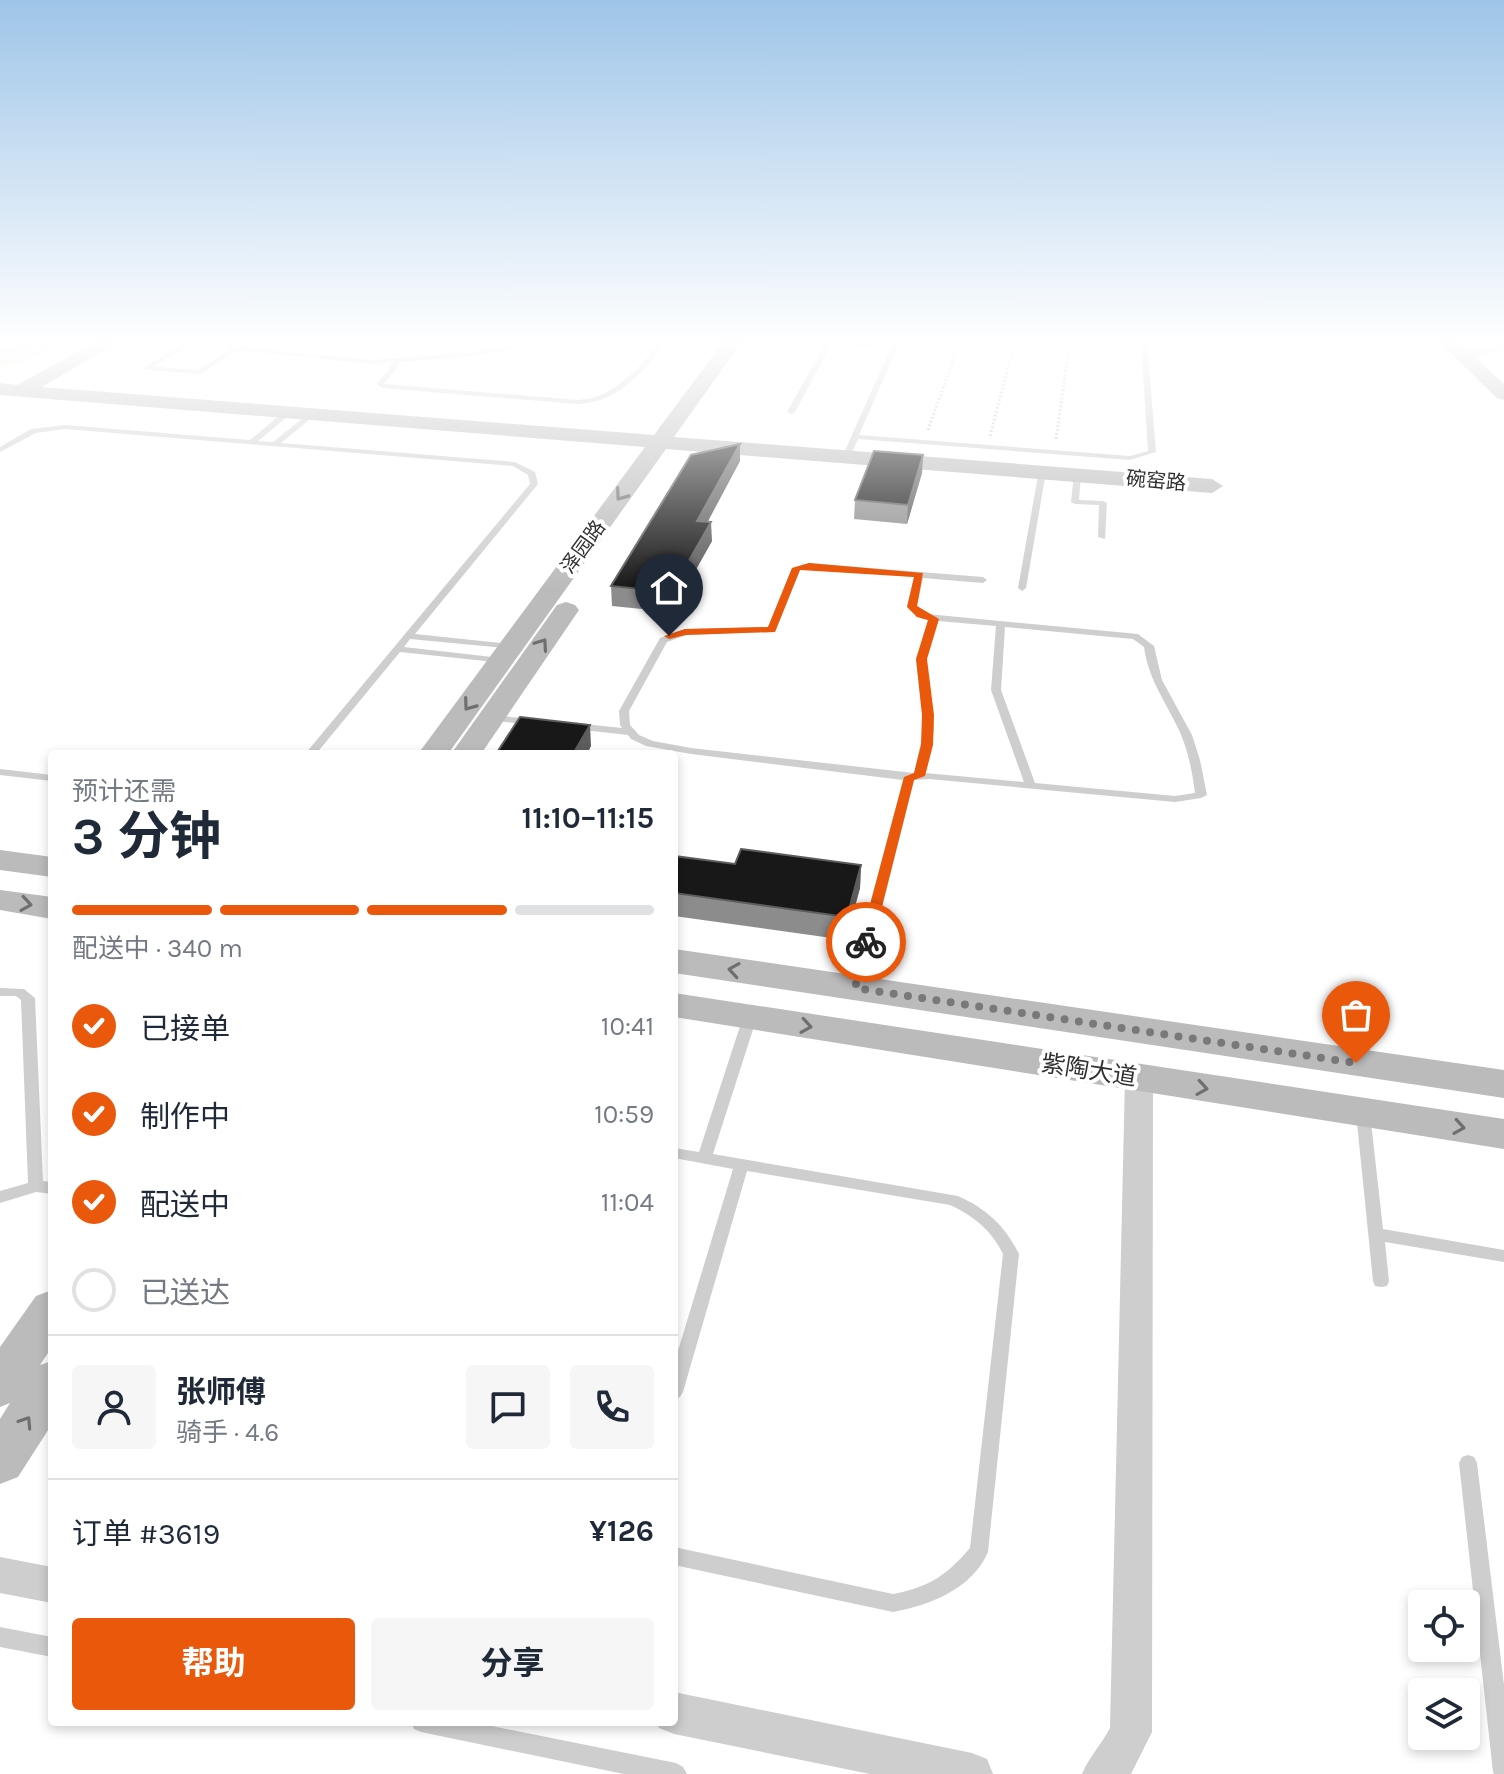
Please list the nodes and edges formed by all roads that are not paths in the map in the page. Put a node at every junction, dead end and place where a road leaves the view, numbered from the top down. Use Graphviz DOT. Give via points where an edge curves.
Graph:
graph roads {
  1 [pos="274,424"];
  2 [pos="299,424"];
  3 [pos="450,424"];
  4 [pos="682,424"];
  5 [pos="685,424"];
  6 [pos="861,424"];
  7 [pos="1150,424"];
  8 [pos="671,441"];
  9 [pos="252,442"];
  10 [pos="275,444"];
  11 [pos="851,446"];
  12 [pos="0,450"];
  13 [pos="1042,472"];
  14 [pos="1077,475"];
  15 [pos="1212,486"];
  16 [pos="1102,537"];
  17 [pos="919,575"];
  18 [pos="983,580"];
  19 [pos="1022,588"];
  20 [pos="934,619"];
  21 [pos="1001,624"];
  22 [pos="408,636"];
  23 [pos="397,649"];
  24 [pos="506,654"];
  25 [pos="491,718"];
  26 [pos="537,722"];
  27 [pos="568,726"];
  28 [pos="630,732"];
  29 [pos="313,750"];
  30 [pos="436,750"];
  31 [pos="469,750"];
  32 [pos="0,772"];
  33 [pos="914,777"];
  34 [pos="48,778"];
  35 [pos="1031,786"];
  36 [pos="0,860"];
  37 [pos="48,866"];
  38 [pos="0,900"];
  39 [pos="48,907"];
  40 [pos="678,962"];
  41 [pos="855,988"];
  42 [pos="0,992"];
  43 [pos="678,1006"];
  44 [pos="750,1017"];
  45 [pos="1139,1078"];
  46 [pos="1504,1084"];
  47 [pos="1363,1113"];
  48 [pos="1504,1134"];
  49 [pos="678,1154"];
  50 [pos="704,1158"];
  51 [pos="742,1164"];
  52 [pos="44,1187"];
  53 [pos="0,1197"];
  54 [pos="1376,1234"];
  55 [pos="1504,1256"];
  56 [pos="1381,1281"];
  57 [pos="48,1315"];
  58 [pos="678,1379"];
  59 [pos="0,1386"];
  60 [pos="48,1388"];
  61 [pos="0,1461"];
  62 [pos="1468,1463"];
  63 [pos="678,1557"];
  64 [pos="0,1575"];
  65 [pos="48,1584"];
  66 [pos="0,1637"];
  67 [pos="48,1646"];
  68 [pos="678,1714"];
  69 [pos="441,1726"];
  70 [pos="1504,1772"];
  71 [pos="676,1774"];
  72 [pos="972,1774"];
  73 [pos="1103,1774"];
  1 -- 9 [label="lane"];
  2 -- 10 [label="lane"];
  3 -- 8 [label="street, 碗窑路"];
  4 -- 8 [label="street, 泽园路"];
  5 -- 8 [label="street, 泽园路"];
  6 -- 11 [label="lane"];
  7 -- 11 [label="lane" via="1152,452 1130,458 924,442"];
  8 -- 11 [label="street, 碗窑路"];
  8 -- 24 [label="street, 泽园路, one-way"];
  25 -- 8 [label="street, 泽园路, one-way"];
  9 -- 10 [label="lane"];
  9 -- 12 [label="lane" via="65,427 34,431"];
  10 -- 22 [label="lane" via="515,464 532,474 534,484"];
  11 -- 13 [label="street, 碗窑路"];
  13 -- 14 [label="street, 碗窑路"];
  13 -- 19 [label="lane"];
  14 -- 15 [label="street, 碗窑路"];
  14 -- 16 [label="lane" via="1075,502 1103,503"];
  17 -- 18 [label="lane"];
  17 -- 20 [label="lane" via="912,607"];
  17 -- 28 [label="lane" via="796,568 772,630 669,636 624,711"];
  20 -- 21 [label="lane"];
  20 -- 33 [label="lane" via="921,659 929,729"];
  21 -- 35 [label="lane" via="996,690"];
  21 -- 35 [label="lane" via="1144,641 1157,686 1192,749 1201,795 1175,799"];
  22 -- 23 [label="lane"];
  22 -- 24 [label="lane"];
  23 -- 24 [label="lane"];
  23 -- 29 [label="lane"];
  24 -- 30 [label="street, 泽园路, one-way"];
  25 -- 26 [label="lane"];
  25 -- 31 [label="street, 泽园路"];
  27 -- 28 [label="lane"];
  28 -- 33 [label="lane" via="650,744 691,751"];
  32 -- 34 [label="lane"];
  33 -- 35 [label="lane"];
  33 -- 41 [label="lane"];
  36 -- 37 [label="street"];
  38 -- 39 [label="street, one-way"];
  41 -- 40 [label="street, 紫陶大道, one-way"];
  41 -- 46 [label="street, 紫陶大道"];
  42 -- 52 [label="lane" via="28,998"];
  43 -- 44 [label="street, 紫陶大道"];
  44 -- 45 [label="street, 紫陶大道, one-way"];
  44 -- 50 [label="lane"];
  45 -- 47 [label="street, 紫陶大道, one-way"];
  45 -- 73 [label="street" via="1131,1732"];
  47 -- 48 [label="street, 紫陶大道, one-way"];
  47 -- 54 [label="lane"];
  49 -- 50 [label="lane"];
  50 -- 51 [label="lane"];
  51 -- 58 [label="lane"];
  51 -- 63 [label="lane" via="953,1200 986,1218 1005,1241 1011,1254 979,1552 941,1589 893,1603"];
  52 -- 53 [label="lane"];
  54 -- 55 [label="lane"];
  54 -- 56 [label="lane"];
  57 -- 59 [label="street"];
  61 -- 60 [label="street, one-way"];
  62 -- 70 [label="lane"];
  64 -- 65 [label="street"];
  66 -- 67 [label="lane"];
  68 -- 72 [label="street"];
  69 -- 71 [label="lane"];
}
